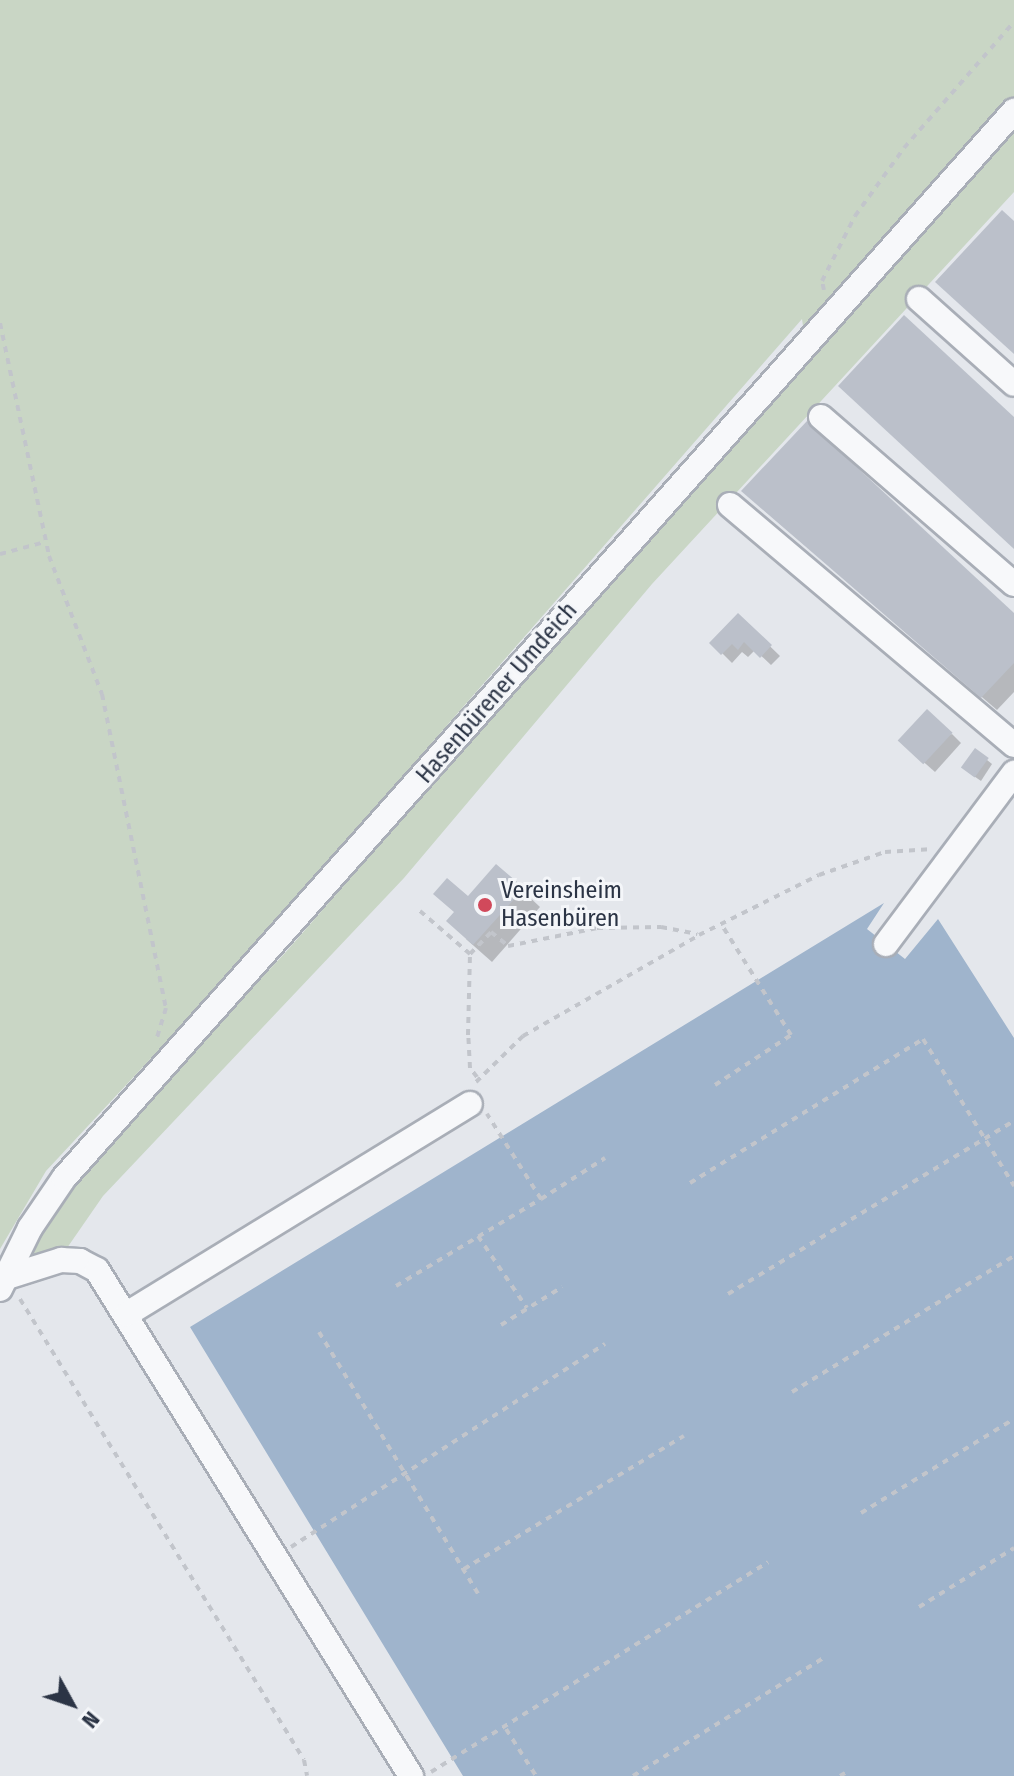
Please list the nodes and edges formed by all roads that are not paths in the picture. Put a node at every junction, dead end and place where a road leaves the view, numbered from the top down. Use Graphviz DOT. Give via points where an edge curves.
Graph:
graph roads {
  1 [pos="1014,111"];
  2 [pos="919,299"];
  3 [pos="1014,384"];
  4 [pos="821,417"];
  5 [pos="730,505"];
  6 [pos="1014,584"];
  7 [pos="1014,745"];
  8 [pos="1014,773"];
  9 [pos="886,944"];
  10 [pos="470,1104"];
  11 [pos="4,1283"];
  12 [pos="127,1314"];
  13 [pos="411,1776"];
  1 -- 11 [label="street, Hasenbürener Umdeich" via="64,1178 30,1228"];
  2 -- 3 [label="street"];
  4 -- 6 [label="street"];
  5 -- 7 [label="street"];
  8 -- 9 [label="street"];
  10 -- 12 [label="street"];
  11 -- 12 [label="street" via="61,1260 80,1261 97,1270"];
  12 -- 13 [label="street"];
}
